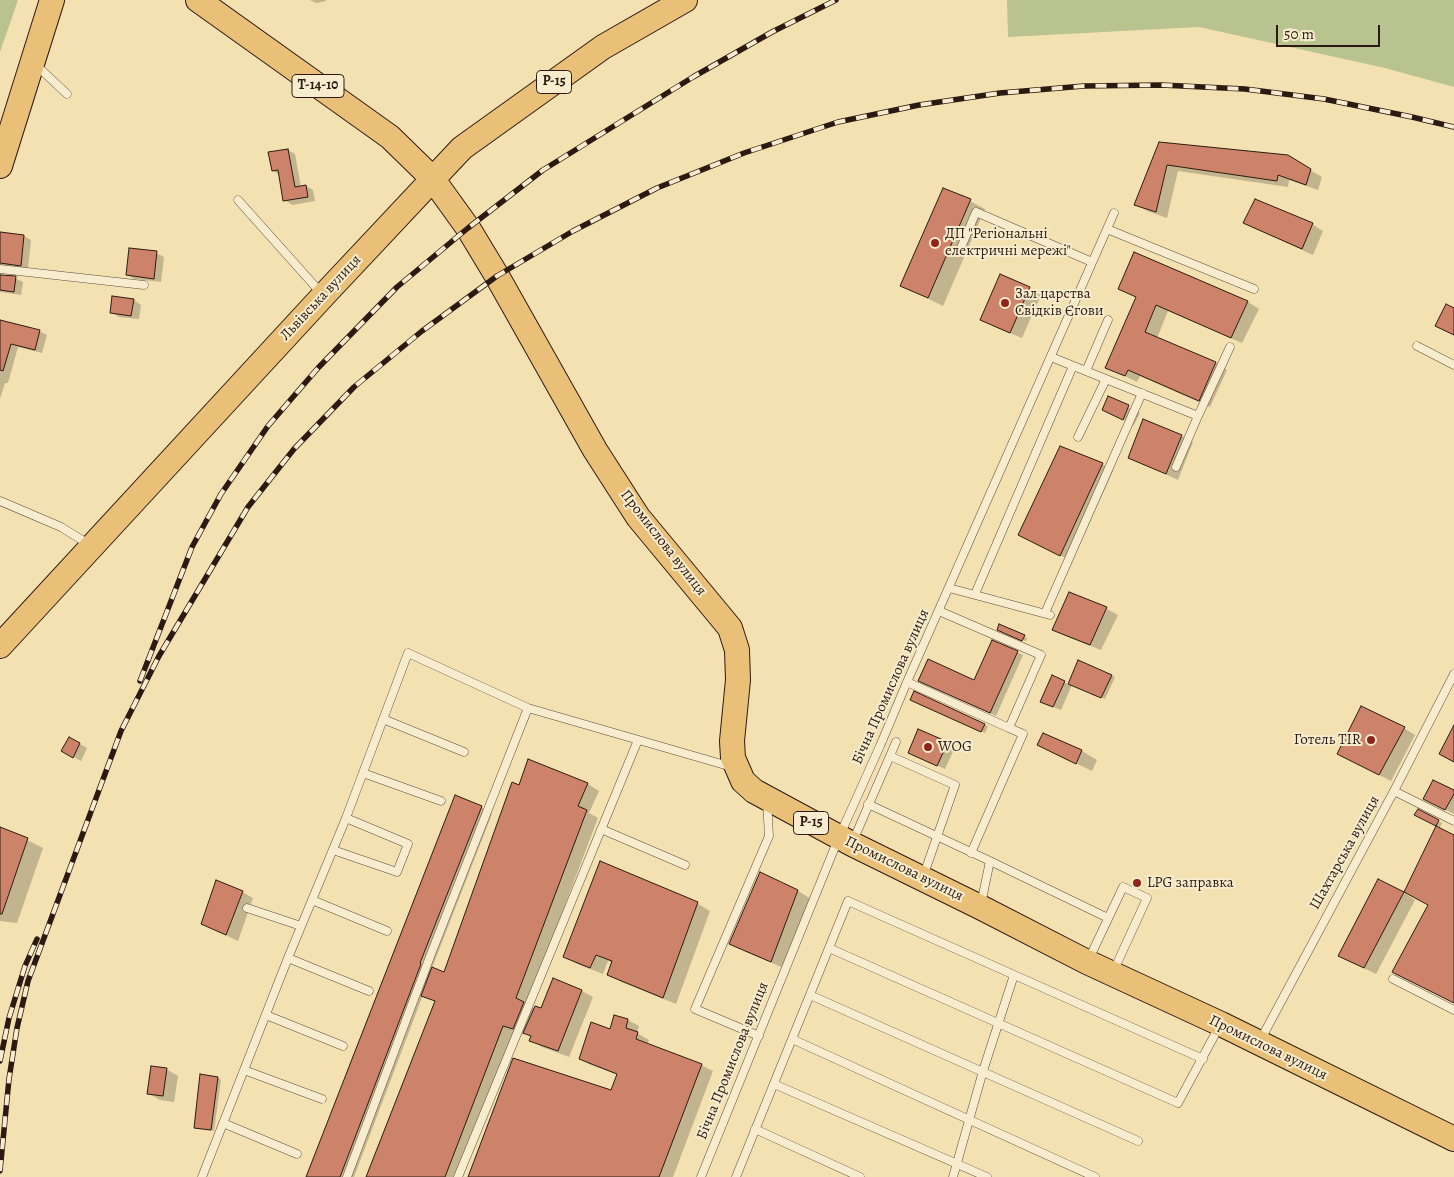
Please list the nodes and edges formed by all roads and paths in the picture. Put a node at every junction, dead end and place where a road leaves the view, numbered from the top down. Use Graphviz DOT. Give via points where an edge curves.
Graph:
graph roads {
  1 [pos="52,0"];
  2 [pos="198,0"];
  3 [pos="685,0"];
  4 [pos="32,61"];
  5 [pos="67,94"];
  6 [pos="0,166"];
  7 [pos="432,178"];
  8 [pos="238,200"];
  9 [pos="1114,213"];
  10 [pos="1107,229"];
  11 [pos="960,250"];
  12 [pos="1092,262"];
  13 [pos="0,268"];
  14 [pos="144,285"];
  15 [pos="1254,290"];
  16 [pos="323,296"];
  17 [pos="1108,320"];
  18 [pos="1417,346"];
  19 [pos="1230,347"];
  20 [pos="1051,357"];
  21 [pos="1454,365"];
  22 [pos="1073,366"];
  23 [pos="1086,371"];
  24 [pos="1106,379"];
  25 [pos="1142,393"];
  26 [pos="1198,416"];
  27 [pos="1078,437"];
  28 [pos="1176,467"];
  29 [pos="0,500"];
  30 [pos="91,547"];
  31 [pos="949,588"];
  32 [pos="975,594"];
  33 [pos="939,611"];
  34 [pos="0,646"];
  35 [pos="1454,674"];
  36 [pos="907,682"];
  37 [pos="528,708"];
  38 [pos="383,719"];
  39 [pos="1009,728"];
  40 [pos="638,740"];
  41 [pos="896,742"];
  42 [pos="464,752"];
  43 [pos="890,756"];
  44 [pos="736,768"];
  45 [pos="363,773"];
  46 [pos="1394,791"];
  47 [pos="766,799"];
  48 [pos="441,801"];
  49 [pos="868,804"];
  50 [pos="346,818"];
  51 [pos="1454,821"];
  52 [pos="601,829"];
  53 [pos="938,836"];
  54 [pos="845,840"];
  55 [pos="333,850"];
  56 [pos="971,853"];
  57 [pos="990,861"];
  58 [pos="685,865"];
  59 [pos="922,878"];
  60 [pos="312,900"];
  61 [pos="980,907"];
  62 [pos="247,908"];
  63 [pos="1108,918"];
  64 [pos="302,926"];
  65 [pos="387,931"];
  66 [pos="829,948"];
  67 [pos="288,958"];
  68 [pos="1087,962"];
  69 [pos="1112,974"];
  70 [pos="1014,975"];
  71 [pos="1393,979"];
  72 [pos="369,991"];
  73 [pos="810,995"];
  74 [pos="1454,1010"];
  75 [pos="266,1014"];
  76 [pos="998,1023"];
  77 [pos="1221,1024"];
  78 [pos="759,1036"];
  79 [pos="792,1039"];
  80 [pos="1259,1044"];
  81 [pos="343,1046"];
  82 [pos="1202,1059"];
  83 [pos="244,1070"];
  84 [pos="983,1071"];
  85 [pos="774,1084"];
  86 [pos="322,1099"];
  87 [pos="970,1119"];
  88 [pos="223,1123"];
  89 [pos="755,1129"];
  90 [pos="1454,1139"];
  91 [pos="1138,1141"];
  92 [pos="297,1154"];
  93 [pos="957,1164"];
  94 [pos="202,1177"];
  95 [pos="347,1177"];
  96 [pos="458,1177"];
  97 [pos="701,1177"];
  98 [pos="736,1177"];
  99 [pos="860,1177"];
  100 [pos="953,1177"];
  101 [pos="987,1177"];
  102 [pos="1095,1177"];
  1 -- 4 [label="main road"];
  2 -- 7 [label="main road, Т-14-10" via="390,137"];
  3 -- 7 [label="main road, Львівська вулиця / Р-15" via="603,47 462,148"];
  4 -- 5 [label="lane"];
  4 -- 6 [label="main road"];
  7 -- 16 [label="main road, Львівська вулиця"];
  7 -- 44 [label="main road, Промислова вулиця / Р-15" via="468,228 595,450 638,517 730,628 737,650 738,680 732,741"];
  8 -- 16 [label="lane"];
  9 -- 10 [label="lane, Бічна Промислова вулиця"];
  10 -- 12 [label="lane, Бічна Промислова вулиця"];
  10 -- 15 [label="lane"];
  11 -- 12 [label="lane" via="976,212"];
  12 -- 20 [label="lane, Бічна Промислова вулиця"];
  13 -- 14 [label="lane"];
  16 -- 30 [label="main road, Львівська вулиця"];
  17 -- 23 [label="lane"];
  18 -- 21 [label="lane"];
  19 -- 26 [label="lane"];
  20 -- 22 [label="lane"];
  20 -- 31 [label="lane, Бічна Промислова вулиця"];
  22 -- 23 [label="lane"];
  22 -- 32 [label="lane"];
  23 -- 24 [label="lane"];
  24 -- 25 [label="lane"];
  24 -- 27 [label="lane"];
  25 -- 26 [label="lane"];
  25 -- 32 [label="lane" via="1047,614"];
  26 -- 28 [label="lane"];
  29 -- 30 [label="lane" via="61,527"];
  30 -- 34 [label="main road, Львівська вулиця"];
  31 -- 32 [label="lane"];
  31 -- 33 [label="lane, Бічна Промислова вулиця"];
  33 -- 36 [label="lane, Бічна Промислова вулиця"];
  33 -- 39 [label="lane" via="1041,655"];
  35 -- 46 [label="lane, Шахтарська вулиця"];
  36 -- 39 [label="lane"];
  36 -- 54 [label="lane, Бічна Промислова вулиця"];
  37 -- 38 [label="lane" via="408,653"];
  37 -- 40 [label="lane"];
  37 -- 95 [label="lane"];
  38 -- 42 [label="lane"];
  38 -- 45 [label="lane"];
  39 -- 56 [label="lane" via="1023,734"];
  40 -- 44 [label="lane"];
  40 -- 52 [label="lane"];
  41 -- 43 [label="lane"];
  43 -- 49 [label="lane"];
  43 -- 53 [label="lane" via="955,785"];
  44 -- 47 [label="main road, Промислова вулиця / Р-15" via="742,781"];
  45 -- 48 [label="lane"];
  45 -- 50 [label="lane"];
  46 -- 51 [label="lane"];
  46 -- 80 [label="lane, Шахтарська вулиця"];
  47 -- 54 [label="main road, Промислова вулиця / Р-15"];
  47 -- 78 [label="lane" via="769,836 695,1009"];
  49 -- 53 [label="lane"];
  49 -- 54 [label="lane"];
  50 -- 55 [label="lane"];
  50 -- 55 [label="lane" via="408,844 397,872"];
  52 -- 58 [label="lane"];
  52 -- 96 [label="lane"];
  53 -- 56 [label="lane"];
  53 -- 59 [label="lane"];
  54 -- 59 [label="main road, Промислова вулиця / Р-15"];
  54 -- 78 [label="lane, Бічна Промислова вулиця"];
  55 -- 60 [label="lane"];
  56 -- 57 [label="lane"];
  57 -- 61 [label="lane"];
  57 -- 63 [label="lane"];
  59 -- 61 [label="main road, Промислова вулиця / Р-15"];
  60 -- 64 [label="lane"];
  60 -- 65 [label="lane"];
  61 -- 68 [label="main road, Промислова вулиця / Р-15"];
  62 -- 64 [label="lane"];
  63 -- 68 [label="lane"];
  63 -- 69 [label="lane" via="1123,887 1147,898"];
  64 -- 67 [label="lane"];
  66 -- 70 [label="lane" via="848,901"];
  66 -- 73 [label="lane"];
  66 -- 76 [label="lane"];
  67 -- 72 [label="lane"];
  67 -- 75 [label="lane"];
  68 -- 69 [label="main road, Промислова вулиця / Р-15"];
  69 -- 77 [label="main road, Промислова вулиця / Р-15"];
  70 -- 76 [label="lane"];
  70 -- 82 [label="lane"];
  71 -- 74 [label="lane"];
  73 -- 79 [label="lane"];
  73 -- 84 [label="lane"];
  75 -- 81 [label="lane"];
  75 -- 83 [label="lane"];
  76 -- 82 [label="lane" via="1178,1103"];
  76 -- 84 [label="lane"];
  77 -- 80 [label="main road, Промислова вулиця / Р-15"];
  77 -- 82 [label="lane"];
  78 -- 97 [label="lane, Бічна Промислова вулиця"];
  79 -- 85 [label="lane"];
  79 -- 87 [label="lane"];
  80 -- 90 [label="main road, Промислова вулиця / Р-15"];
  83 -- 86 [label="lane"];
  83 -- 88 [label="lane"];
  84 -- 87 [label="lane"];
  84 -- 91 [label="lane"];
  85 -- 89 [label="lane"];
  85 -- 93 [label="lane"];
  87 -- 93 [label="lane"];
  87 -- 102 [label="lane"];
  88 -- 92 [label="lane"];
  88 -- 94 [label="lane"];
  89 -- 98 [label="lane"];
  89 -- 99 [label="lane"];
  93 -- 100 [label="lane"];
  93 -- 101 [label="lane"];
}
